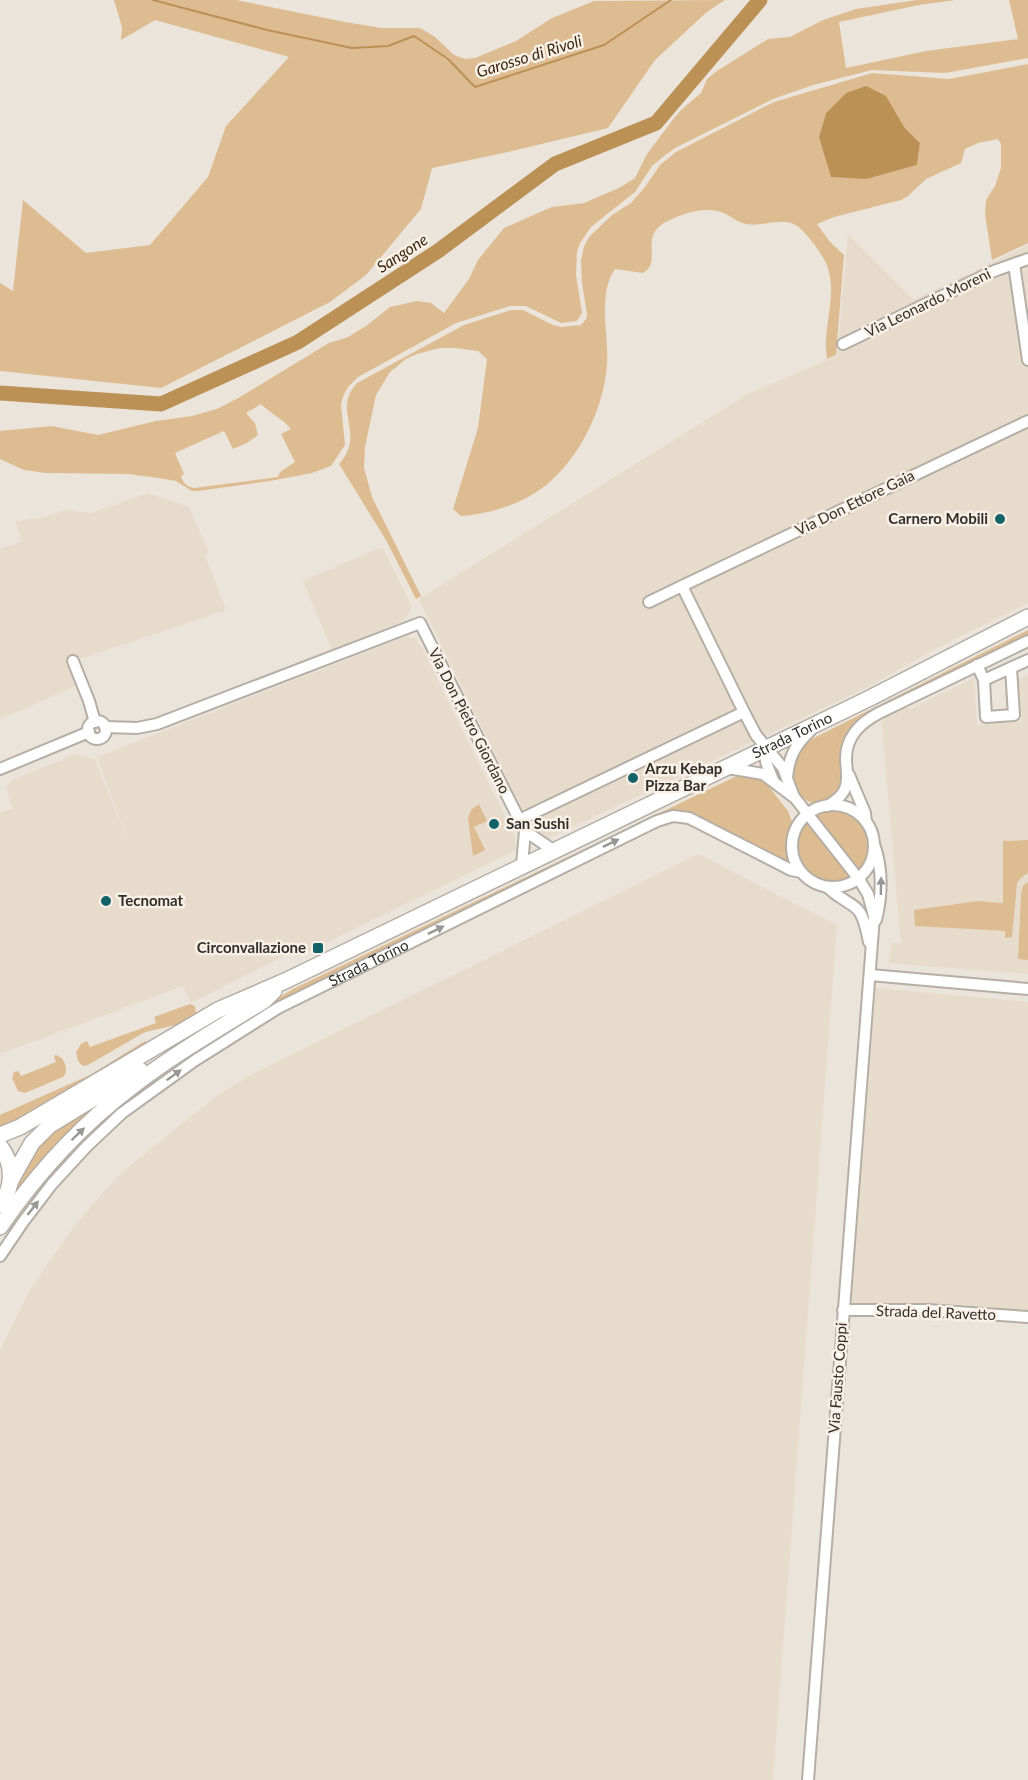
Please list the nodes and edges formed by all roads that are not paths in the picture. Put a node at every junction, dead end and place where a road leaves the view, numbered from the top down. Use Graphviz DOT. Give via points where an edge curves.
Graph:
graph roads {
  1 [pos="1028,259"];
  2 [pos="1014,264"];
  3 [pos="843,344"];
  4 [pos="1028,360"];
  5 [pos="1028,421"];
  6 [pos="682,586"];
  7 [pos="649,602"];
  8 [pos="1028,617"];
  9 [pos="1028,640"];
  10 [pos="1015,647"];
  11 [pos="1025,661"];
  12 [pos="73,662"];
  13 [pos="977,665"];
  14 [pos="1011,668"];
  15 [pos="984,680"];
  16 [pos="744,712"];
  17 [pos="95,722"];
  18 [pos="817,724"];
  19 [pos="105,727"];
  20 [pos="89,732"];
  21 [pos="766,748"];
  22 [pos="727,767"];
  23 [pos="0,769"];
  24 [pos="848,772"];
  25 [pos="787,777"];
  26 [pos="775,783"];
  27 [pos="795,798"];
  28 [pos="827,806"];
  29 [pos="808,814"];
  30 [pos="519,819"];
  31 [pos="867,824"];
  32 [pos="525,831"];
  33 [pos="874,842"];
  34 [pos="553,850"];
  35 [pos="522,865"];
  36 [pos="801,872"];
  37 [pos="858,878"];
  38 [pos="827,887"];
  39 [pos="874,929"];
  40 [pos="872,954"];
  41 [pos="870,975"];
  42 [pos="285,981"];
  43 [pos="1028,989"];
  44 [pos="0,1135"];
  45 [pos="0,1146"];
  46 [pos="11,1180"];
  47 [pos="0,1205"];
  48 [pos="0,1227"];
  49 [pos="0,1256"];
  50 [pos="843,1310"];
  51 [pos="1028,1317"];
  52 [pos="808,1780"];
  1 -- 2 [label="street, Via Leonardo Moreni"];
  2 -- 3 [label="street, Via Leonardo Moreni"];
  2 -- 4 [label="street"];
  5 -- 6 [label="street, Via Don Ettore Gaia"];
  6 -- 7 [label="street, Via Don Ettore Gaia"];
  6 -- 16 [label="street"];
  8 -- 18 [label="main road, Strada Torino"];
  9 -- 10 [label="street, Strada Torino"];
  10 -- 11 [label="street"];
  10 -- 13 [label="street, Strada Torino"];
  11 -- 14 [label="street"];
  12 -- 17 [label="street"];
  13 -- 15 [label="street"];
  13 -- 24 [label="street, Strada Torino" via="860,725 849,742"];
  14 -- 15 [label="street"];
  14 -- 15 [label="street" via="1014,715 986,717"];
  16 -- 21 [label="street"];
  16 -- 30 [label="street"];
  17 -- 19 [label="street"];
  17 -- 20 [label="street"];
  18 -- 21 [label="main road, Strada Torino"];
  18 -- 25 [label="street" via="794,748"];
  19 -- 20 [label="street" via="106,733 99,738 93,738"];
  19 -- 30 [label="street, Via Don Pietro Giordano" via="123,729 157,724 420,623"];
  20 -- 23 [label="street"];
  21 -- 22 [label="main road, Strada Torino"];
  21 -- 25 [label="street, Via Fausto Coppi" via="778,759"];
  21 -- 26 [label="street" via="768,772"];
  22 -- 26 [label="street, Via Fausto Coppi" via="755,771"];
  22 -- 34 [label="main road, Strada Torino"];
  24 -- 28 [label="street" via="843,793"];
  24 -- 31 [label="street, Via Fausto Coppi"];
  25 -- 27 [label="street, Via Fausto Coppi"];
  26 -- 27 [label="street, Via Fausto Coppi"];
  27 -- 29 [label="street, Via Fausto Coppi"];
  28 -- 29 [label="street"];
  28 -- 31 [label="street" via="846,808"];
  29 -- 36 [label="street" via="793,839 793,856"];
  29 -- 37 [label="street, Via Fausto Coppi"];
  30 -- 32 [label="street"];
  31 -- 33 [label="street, Via Fausto Coppi"];
  32 -- 34 [label="street"];
  32 -- 35 [label="street"];
  33 -- 37 [label="street" via="871,861"];
  39 -- 33 [label="street, Via Fausto Coppi, one-way" via="881,889"];
  34 -- 35 [label="main road, Strada Torino"];
  35 -- 42 [label="main road, Strada Torino"];
  36 -- 38 [label="street"];
  49 -- 36 [label="street, Strada Torino, one-way" via="52,1184 86,1147 122,1113 194,1061 278,1008 657,821 673,816 690,818"];
  37 -- 38 [label="street" via="844,886"];
  37 -- 39 [label="street, Via Fausto Coppi" via="872,903"];
  38 -- 40 [label="street" via="858,908"];
  39 -- 40 [label="street, Via Fausto Coppi"];
  40 -- 41 [label="street, Via Fausto Coppi"];
  41 -- 43 [label="street"];
  41 -- 50 [label="street, Via Fausto Coppi"];
  42 -- 44 [label="main road, Strada Torino" via="218,1010 20,1127"];
  42 -- 46 [label="main road, Strada Torino" via="50,1125 32,1143"];
  48 -- 42 [label="main road, one-way" via="40,1174 110,1105 162,1065 265,1000"];
  45 -- 46 [label="main road" via="10,1166"];
  46 -- 47 [label="main road, Strada Torino"];
  50 -- 51 [label="street, Strada del Ravetto" via="927,1310"];
  50 -- 52 [label="street, Via Fausto Coppi"];
}
